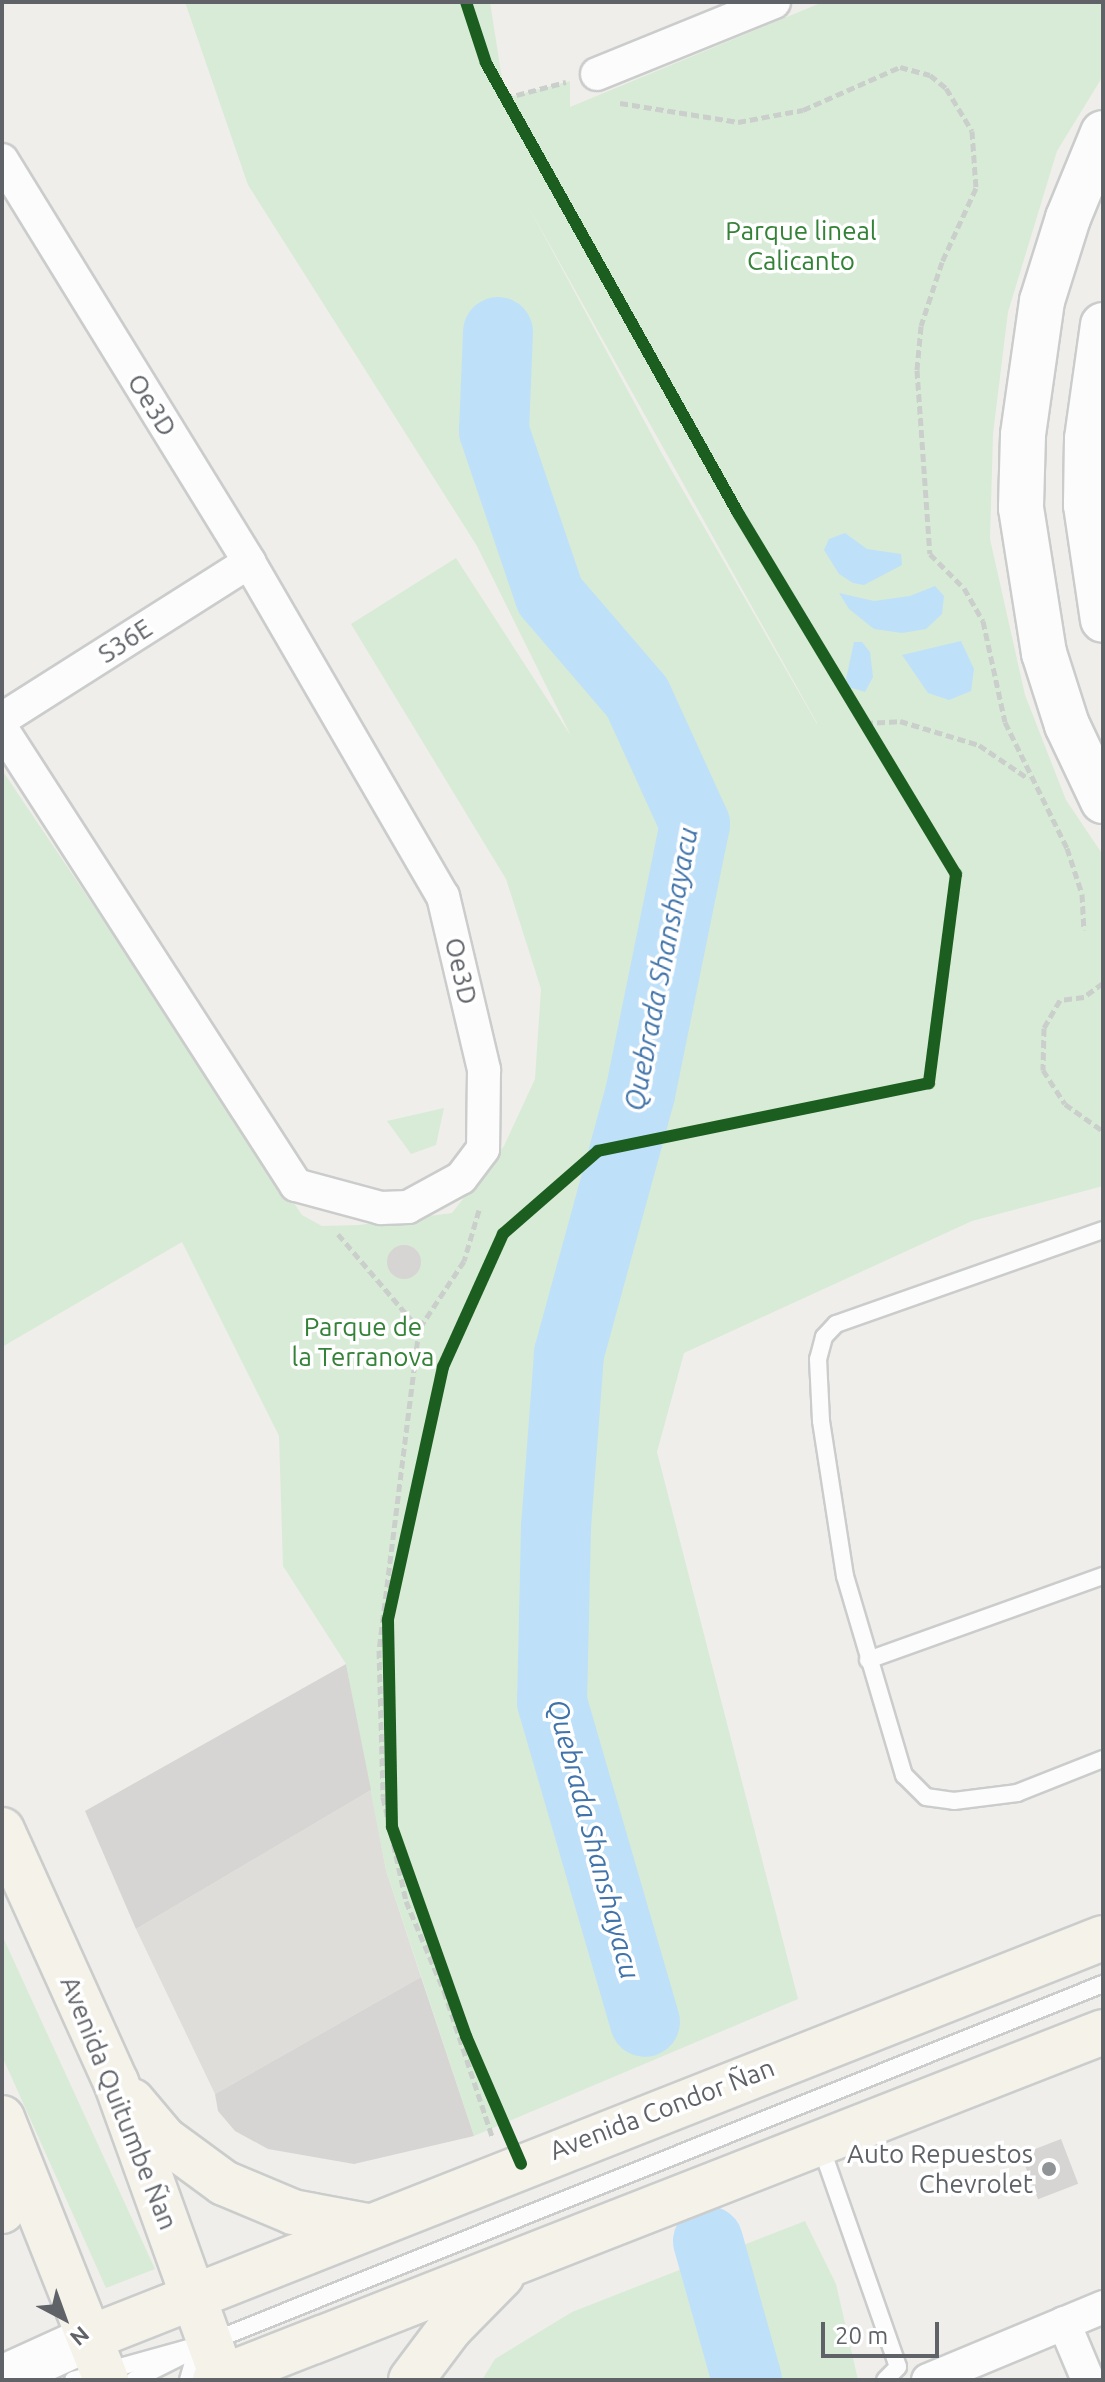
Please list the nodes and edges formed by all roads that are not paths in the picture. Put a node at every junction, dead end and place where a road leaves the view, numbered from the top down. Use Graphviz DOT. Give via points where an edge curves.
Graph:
graph roads {
  1 [pos="774,2"];
  2 [pos="597,74"];
  3 [pos="1103,133"];
  4 [pos="2,160"];
  5 [pos="1103,325"];
  6 [pos="249,562"];
  7 [pos="1103,620"];
  8 [pos="2,719"];
  9 [pos="2,729"];
  10 [pos="1101,794"];
  11 [pos="1103,1230"];
  12 [pos="1103,1576"];
  13 [pos="868,1660"];
  14 [pos="1103,1759"];
  15 [pos="2,1830"];
  16 [pos="1103,1938"];
  17 [pos="1103,1984"];
  18 [pos="1103,2032"];
  19 [pos="116,2082"];
  20 [pos="5,2125"];
  21 [pos="819,2143"];
  22 [pos="2,2211"];
  23 [pos="367,2226"];
  24 [pos="512,2264"];
  25 [pos="194,2294"];
  26 [pos="1103,2307"];
  27 [pos="262,2321"];
  28 [pos="1064,2323"];
  29 [pos="209,2367"];
  30 [pos="101,2369"];
  31 [pos="2,2378"];
  32 [pos="411,2380"];
  33 [pos="885,2380"];
  34 [pos="928,2380"];
  35 [pos="1088,2380"];
  1 -- 2 [label="street"];
  3 -- 10 [label="main road" via="1042,301 1023,435 1021,508 1044,653 1067,725"];
  4 -- 6 [label="street, Oe3D"];
  5 -- 7 [label="main road" via="1087,439 1086,505"];
  6 -- 8 [label="street, S36E"];
  6 -- 9 [label="street, Oe3D" via="443,896 484,1070 483,1149 461,1178 408,1207 381,1208 296,1185"];
  11 -- 13 [label="lane" via="836,1324 824,1337 818,1359 821,1421 845,1576"];
  12 -- 13 [label="lane"];
  13 -- 14 [label="lane" via="904,1775 926,1797 954,1801 1017,1793"];
  15 -- 19 [label="main road, Avenida Quitumbe Ñan"];
  16 -- 23 [label="main road, Avenida Condor Ñan"];
  17 -- 27 [label="lane"];
  18 -- 21 [label="main road"];
  19 -- 23 [label="main road" via="164,2139 224,2183 293,2212"];
  19 -- 25 [label="main road, Avenida Quitumbe Ñan"];
  20 -- 22 [label="main road"];
  20 -- 30 [label="main road"];
  21 -- 24 [label="main road"];
  21 -- 33 [label="lane" via="898,2367"];
  23 -- 25 [label="main road, Avenida Condor Ñan"];
  24 -- 29 [label="main road"];
  24 -- 32 [label="main road" via="450,2328"];
  25 -- 29 [label="main road, Avenida Quitumbe Ñan"];
  25 -- 30 [label="main road, Avenida Condor Ñan"];
  26 -- 28 [label="street"];
  27 -- 29 [label="lane"];
  27 -- 29 [label="lane"];
  28 -- 34 [label="street"];
  28 -- 35 [label="street"];
  29 -- 30 [label="lane"];
  29 -- 30 [label="lane"];
  30 -- 31 [label="main road, Avenida Condor Ñan"];
}
